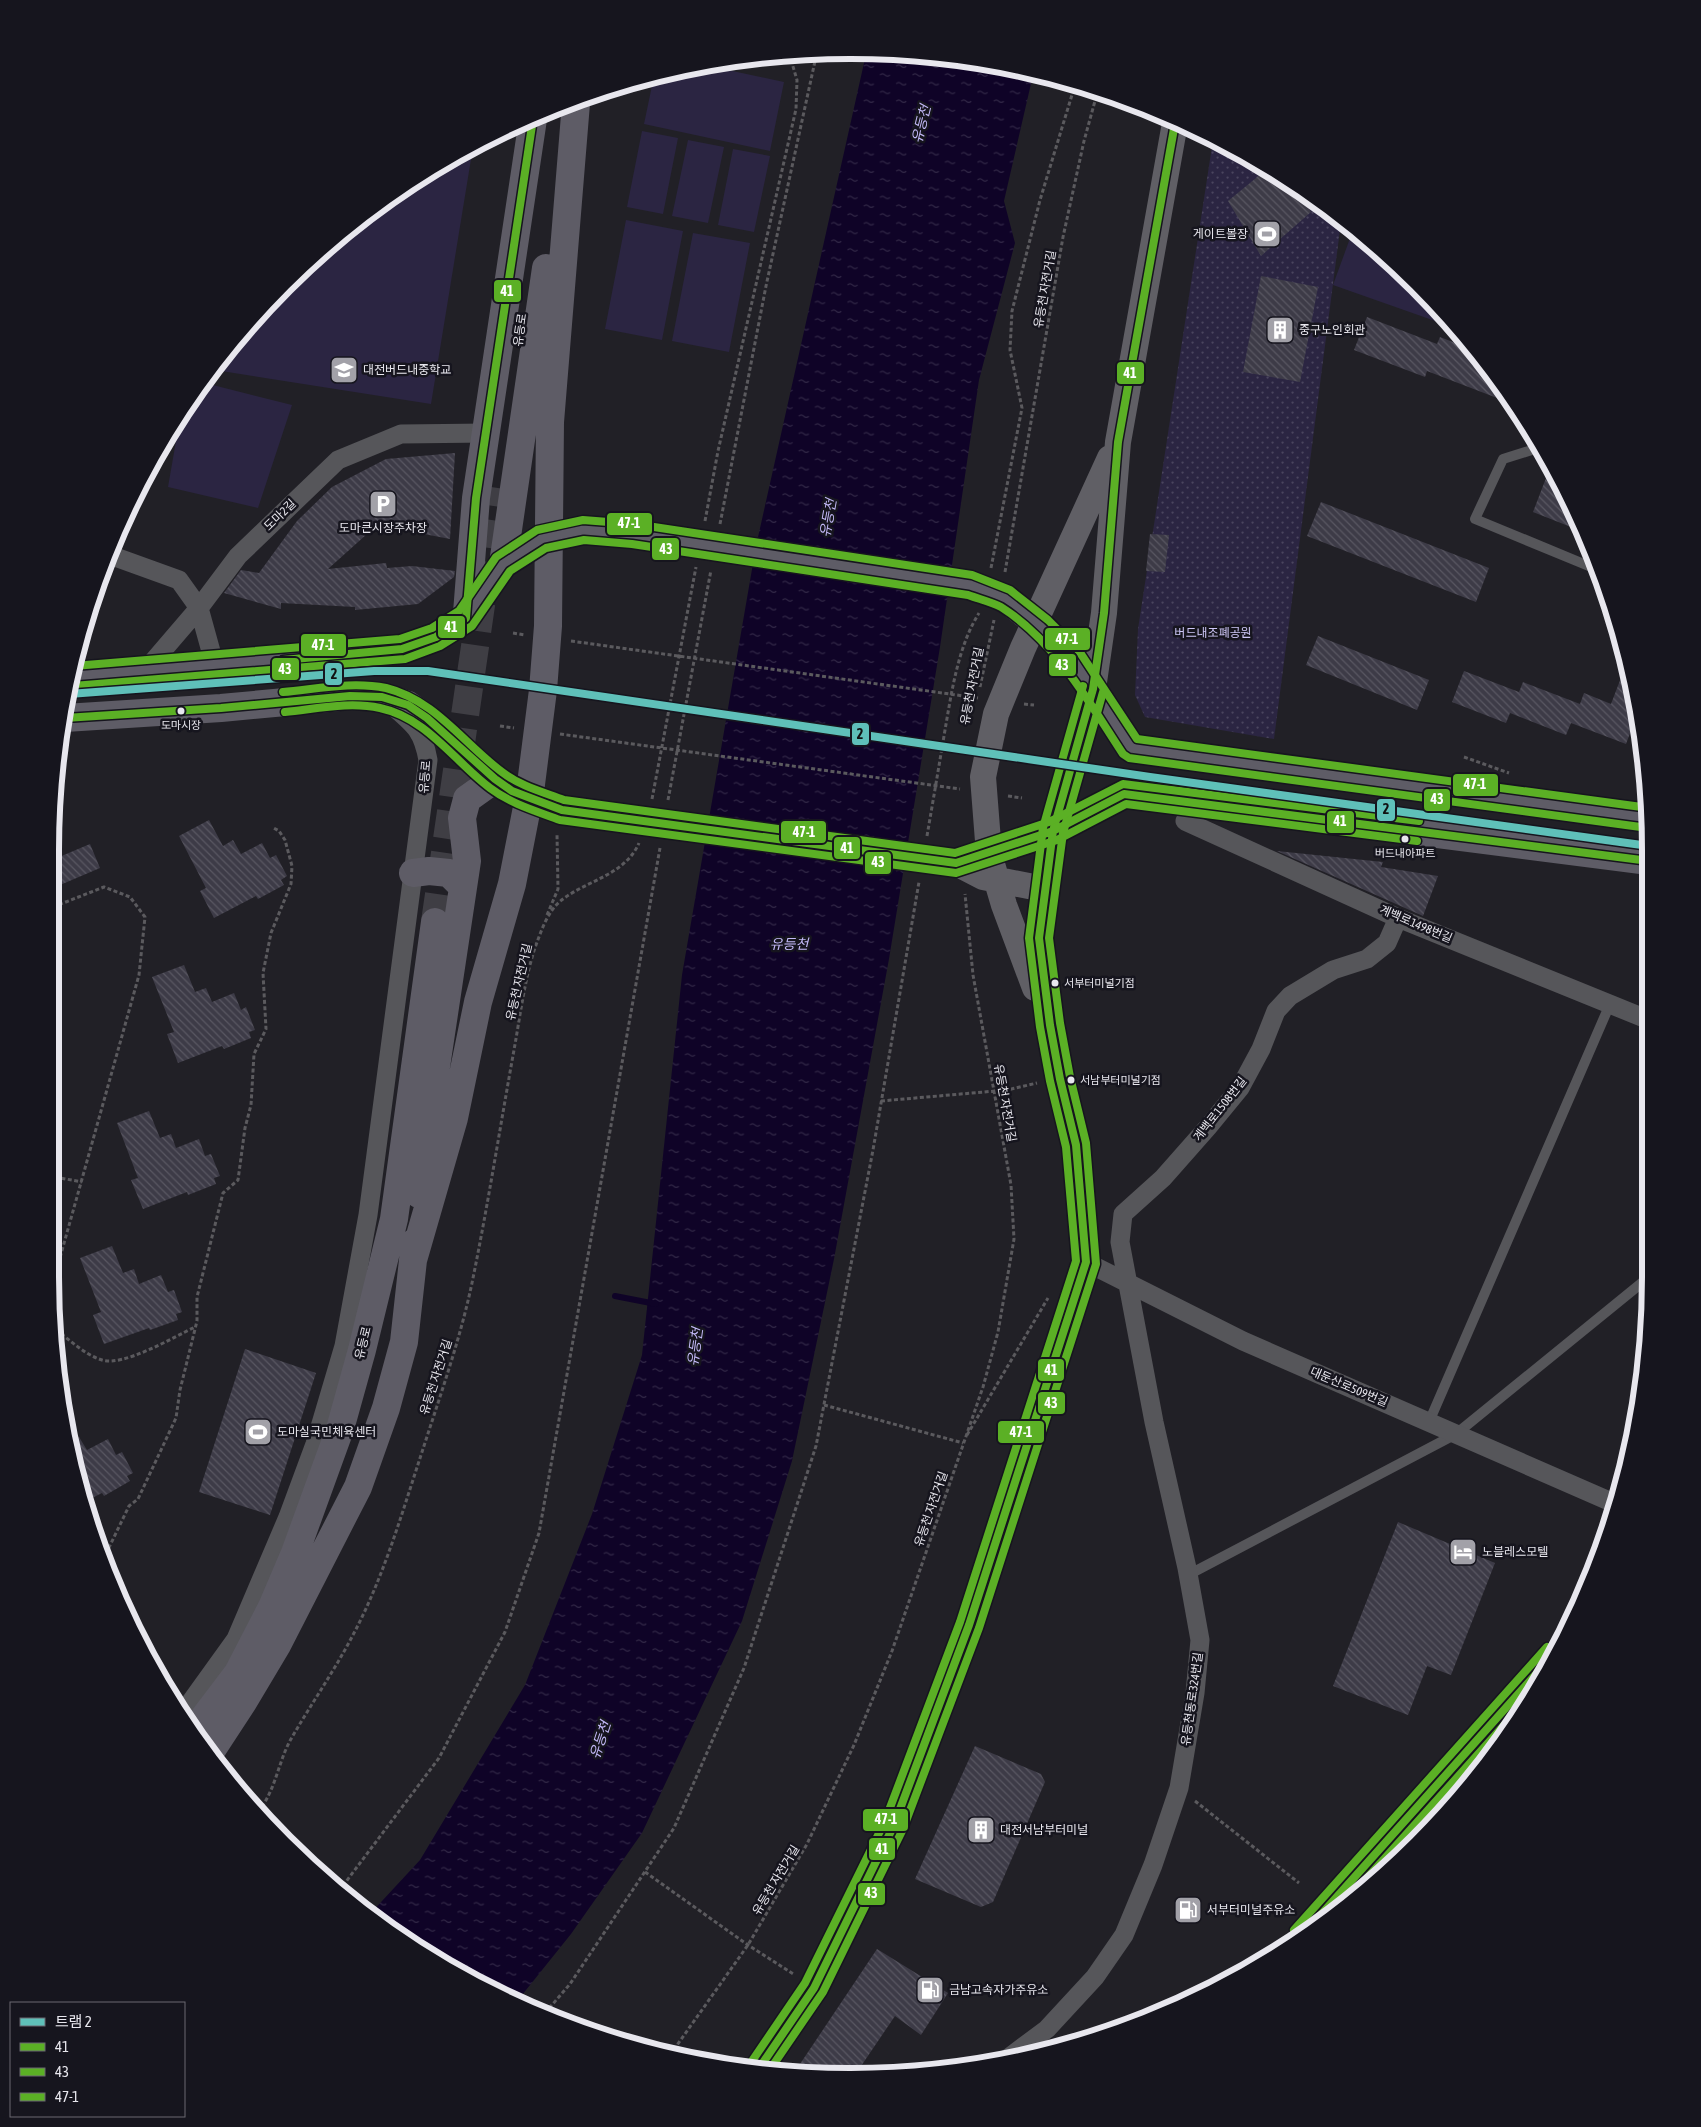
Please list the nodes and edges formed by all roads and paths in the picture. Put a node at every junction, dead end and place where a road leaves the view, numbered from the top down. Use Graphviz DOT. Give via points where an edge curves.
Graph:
graph roads {
  1 [pos="815,60"];
  2 [pos="791,61"];
  3 [pos="1073,91"];
  4 [pos="1096,98"];
  5 [pos="574,115"];
  6 [pos="549,119"];
  7 [pos="532,126"];
  8 [pos="1174,128"];
  9 [pos="487,433"];
  10 [pos="1118,442"];
  11 [pos="1533,450"];
  12 [pos="498,488"];
  13 [pos="476,517"];
  14 [pos="511,518"];
  15 [pos="704,528"];
  16 [pos="719,528"];
  17 [pos="116,557"];
  18 [pos="513,557"];
  19 [pos="696,566"];
  20 [pos="712,566"];
  21 [pos="1589,566"];
  22 [pos="990,576"];
  23 [pos="1003,578"];
  24 [pos="199,608"];
  25 [pos="980,612"];
  26 [pos="995,616"];
  27 [pos="466,618"];
  28 [pos="513,633"];
  29 [pos="533,636"];
  30 [pos="562,640"];
  31 [pos="216,666"];
  32 [pos="145,671"];
  33 [pos="79,676"];
  34 [pos="1092,689"];
  35 [pos="382,697"];
  36 [pos="985,699"];
  37 [pos="978,700"];
  38 [pos="1014,703"];
  39 [pos="1034,706"];
  40 [pos="71,718"];
  41 [pos="500,726"];
  42 [pos="520,729"];
  43 [pos="559,734"];
  44 [pos="1464,757"];
  45 [pos="1509,773"];
  46 [pos="495,779"];
  47 [pos="965,784"];
  48 [pos="1002,795"];
  49 [pos="1022,798"];
  50 [pos="650,804"];
  51 [pos="666,809"];
  52 [pos="1641,817"];
  53 [pos="1185,821"];
  54 [pos="272,827"];
  55 [pos="556,828"];
  56 [pos="1053,831"];
  57 [pos="661,838"];
  58 [pos="639,841"];
  59 [pos="926,841"];
  60 [pos="1642,859"];
  61 [pos="413,873"];
  62 [pos="960,875"];
  63 [pos="920,879"];
  64 [pos="463,887"];
  65 [pos="1044,889"];
  66 [pos="59,905"];
  67 [pos="1398,918"];
  68 [pos="545,920"];
  69 [pos="435,922"];
  70 [pos="1610,1004"];
  71 [pos="1642,1017"];
  72 [pos="1050,1025"];
  73 [pos="1039,1082"];
  74 [pos="994,1091"];
  75 [pos="881,1101"];
  76 [pos="59,1178"];
  77 [pos="82,1182"];
  78 [pos="413,1260"];
  79 [pos="59,1262"];
  80 [pos="1086,1262"];
  81 [pos="1129,1283"];
  82 [pos="1642,1283"];
  83 [pos="1051,1292"];
  84 [pos="195,1326"];
  85 [pos="61,1333"];
  86 [pos="824,1405"];
  87 [pos="1429,1422"];
  88 [pos="1456,1434"];
  89 [pos="963,1443"];
  90 [pos="1609,1501"];
  91 [pos="108,1549"];
  92 [pos="1188,1575"];
  93 [pos="1531,1681"];
  94 [pos="212,1690"];
  95 [pos="188,1709"];
  96 [pos="197,1723"];
  97 [pos="214,1747"];
  98 [pos="1179,1788"];
  99 [pos="262,1807"];
  100 [pos="645,1872"];
  101 [pos="1298,1883"];
  102 [pos="344,1885"];
  103 [pos="1342,1897"];
  104 [pos="748,1945"];
  105 [pos="801,1979"];
  106 [pos="549,2008"];
  107 [pos="675,2048"];
  108 [pos="1020,2049"];
  109 [pos="763,2063"];
  1 -- 16 [label="path" via="766,286"];
  2 -- 15 [label="path" via="797,80 796,109 718,451"];
  3 -- 22 [label="path" via="1040,200 1012,311 1010,350 1022,408"];
  4 -- 23 [label="path, 유등천 자전거길" via="1063,237"];
  5 -- 14 [label="main road" via="549,247"];
  5 -- 78 [label="main road" via="550,422 548,626 535,759 512,884 478,1002 454,1118"];
  6 -- 12 [label="main road, 유등로"];
  7 -- 9 [label="main road"];
  8 -- 10 [label="main road"];
  9 -- 13 [label="main road"];
  9 -- 24 [label="street, 도마2길" via="401,434 338,460 238,556"];
  10 -- 34 [label="main road" via="1104,613"];
  10 -- 72 [label="main road" via="996,714 983,777 990,854 1004,905"];
  11 -- 21 [label="lane" via="1503,459 1475,519"];
  13 -- 14 [label="main road" via="483,522"];
  13 -- 27 [label="main road"];
  14 -- 18 [label="main road"];
  17 -- 24 [label="street" via="179,580"];
  18 -- 27 [label="main road"];
  18 -- 34 [label="main road" via="542,539 583,530 632,534 971,584 1005,598 1041,627 1071,657"];
  19 -- 50 [label="path"];
  20 -- 51 [label="path"];
  24 -- 31 [label="street"];
  24 -- 32 [label="street, 도마2길"];
  25 -- 59 [label="path" via="963,646 951,696"];
  26 -- 37 [label="path, 유등천 자전거길"];
  27 -- 31 [label="main road" via="436,637 402,649"];
  28 -- 29 [label="path"];
  30 -- 36 [label="path"];
  31 -- 32 [label="main road"];
  32 -- 33 [label="main road"];
  34 -- 52 [label="main road" via="1131,748"];
  34 -- 56 [label="main road"];
  35 -- 40 [label="main road" via="350,696"];
  35 -- 46 [label="main road" via="408,705 427,718"];
  35 -- 61 [label="street, 유등로" via="412,723 425,741 428,760"];
  38 -- 39 [label="path"];
  41 -- 42 [label="path"];
  43 -- 47 [label="path" via="963,791"];
  44 -- 45 [label="path"];
  46 -- 62 [label="main road" via="512,791 562,810"];
  46 -- 64 [label="main road" via="467,800 462,818 467,862"];
  48 -- 49 [label="path"];
  53 -- 67 [label="street, 계백로1498번길"];
  54 -- 84 [label="path" via="285,840 292,866 290,884 271,933 263,973 266,1029 254,1054 251,1105 238,1180 224,1193 197,1297"];
  55 -- 68 [label="path" via="558,889"];
  56 -- 60 [label="main road" via="1124,794"];
  56 -- 62 [label="main road"];
  56 -- 65 [label="main road"];
  57 -- 102 [label="path" via="539,1533 505,1632 439,1758"];
  58 -- 68 [label="path, 유등천 자전거길" via="620,867 561,900"];
  61 -- 64 [label="main road" via="449,873"];
  61 -- 94 [label="street, 유등로" via="368,1215 344,1346 315,1444 288,1517"];
  62 -- 65 [label="main road"];
  62 -- 74 [label="path, 유등천 자전거길" via="973,974"];
  63 -- 75 [label="path"];
  64 -- 78 [label="main road" via="423,1153"];
  65 -- 72 [label="main road" via="1039,938"];
  66 -- 77 [label="path" via="104,888 130,897 145,917 139,975"];
  67 -- 70 [label="street, 계백로1498번길"];
  67 -- 81 [label="street, 계백로1508번길" via="1388,942 1366,959 1333,970 1290,996 1276,1012 1240,1088 1163,1178 1123,1214 1120,1242"];
  68 -- 99 [label="path, 유등천 자전거길" via="534,949 521,1010 472,1282 440,1397 376,1587 350,1641 289,1742 279,1774"];
  69 -- 94 [label="main road, 유등로" via="394,1219 347,1403 311,1510 276,1598 238,1672"];
  70 -- 71 [label="street, 계백로1498번길"];
  70 -- 87 [label="lane"];
  72 -- 80 [label="main road" via="1076,1145"];
  73 -- 74 [label="path"];
  74 -- 75 [label="path"];
  74 -- 89 [label="path, 유등천 자전거길" via="1011,1185 1014,1239 998,1332"];
  75 -- 86 [label="path"];
  76 -- 77 [label="path"];
  77 -- 79 [label="path"];
  78 -- 97 [label="main road" via="404,1342 386,1408 358,1487 277,1644"];
  80 -- 81 [label="street, 대둔산로509번길"];
  80 -- 109 [label="main road" via="969,1625 894,1825 814,1988"];
  81 -- 87 [label="street, 대둔산로509번길" via="1243,1341"];
  81 -- 92 [label="street, 유등천동로324번길" via="1154,1422"];
  82 -- 88 [label="lane"];
  83 -- 89 [label="path"];
  84 -- 85 [label="path" via="126,1360 102,1361"];
  84 -- 91 [label="path" via="176,1418 138,1499 128,1506"];
  86 -- 89 [label="path"];
  86 -- 100 [label="path" via="816,1446 744,1668 674,1828"];
  87 -- 88 [label="street, 대둔산로509번길"];
  88 -- 90 [label="street, 대둔산로509번길"];
  88 -- 92 [label="lane"];
  89 -- 104 [label="path, 유등천 자전거길" via="892,1651 854,1745 807,1844"];
  92 -- 98 [label="street, 유등천동로324번길" via="1200,1640"];
  93 -- 103 [label="main road"];
  94 -- 95 [label="street, 유등로"];
  94 -- 96 [label="main road, 유등로"];
  98 -- 101 [label="path"];
  98 -- 108 [label="street, 유등천동로324번길" via="1124,1935 1095,1977 1047,2029"];
  100 -- 104 [label="path"];
  100 -- 106 [label="path" via="570,1984"];
  104 -- 105 [label="path"];
  104 -- 107 [label="path, 유등천 자전거길"];
}
